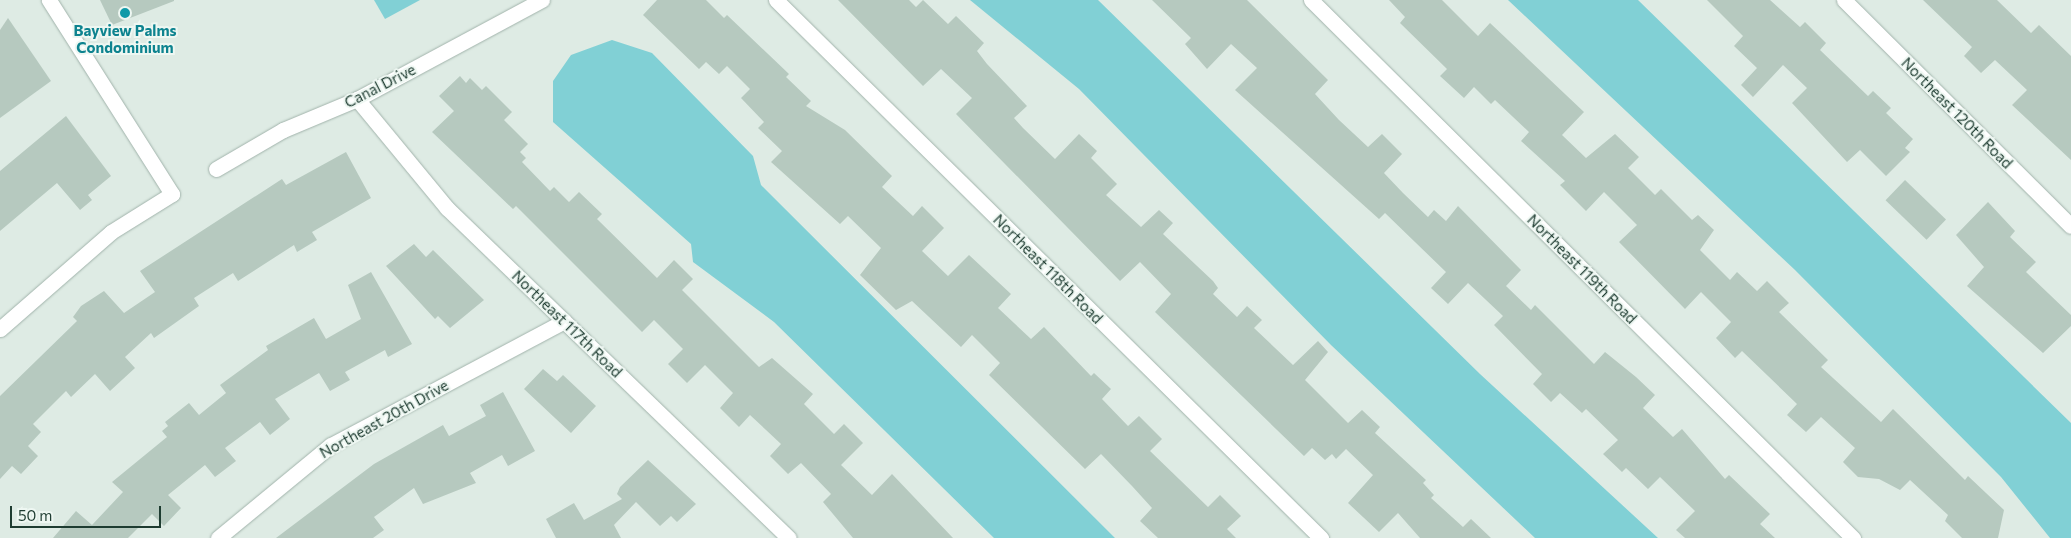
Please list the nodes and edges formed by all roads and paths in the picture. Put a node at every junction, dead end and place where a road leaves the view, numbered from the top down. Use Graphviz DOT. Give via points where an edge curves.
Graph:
graph roads {
  1 [pos="49,0"];
  2 [pos="542,0"];
  3 [pos="776,0"];
  4 [pos="1311,0"];
  5 [pos="1844,0"];
  6 [pos="357,99"];
  7 [pos="216,169"];
  8 [pos="2071,226"];
  9 [pos="564,321"];
  10 [pos="0,329"];
  11 [pos="780,536"];
  12 [pos="218,538"];
  13 [pos="1321,538"];
  14 [pos="1853,538"];
  1 -- 10 [label="street" via="172,194 111,232"];
  2 -- 6 [label="street, Canal Drive"];
  3 -- 13 [label="street, Northeast 118th Road"];
  4 -- 14 [label="street, Northeast 119th Road"];
  5 -- 8 [label="street, Northeast 120th Road"];
  6 -- 7 [label="street, Canal Drive" via="283,130"];
  6 -- 9 [label="street, Northeast 117th Road" via="447,208"];
  9 -- 11 [label="street, Northeast 117th Road"];
  9 -- 12 [label="street, Northeast 20th Drive" via="331,445"];
}
